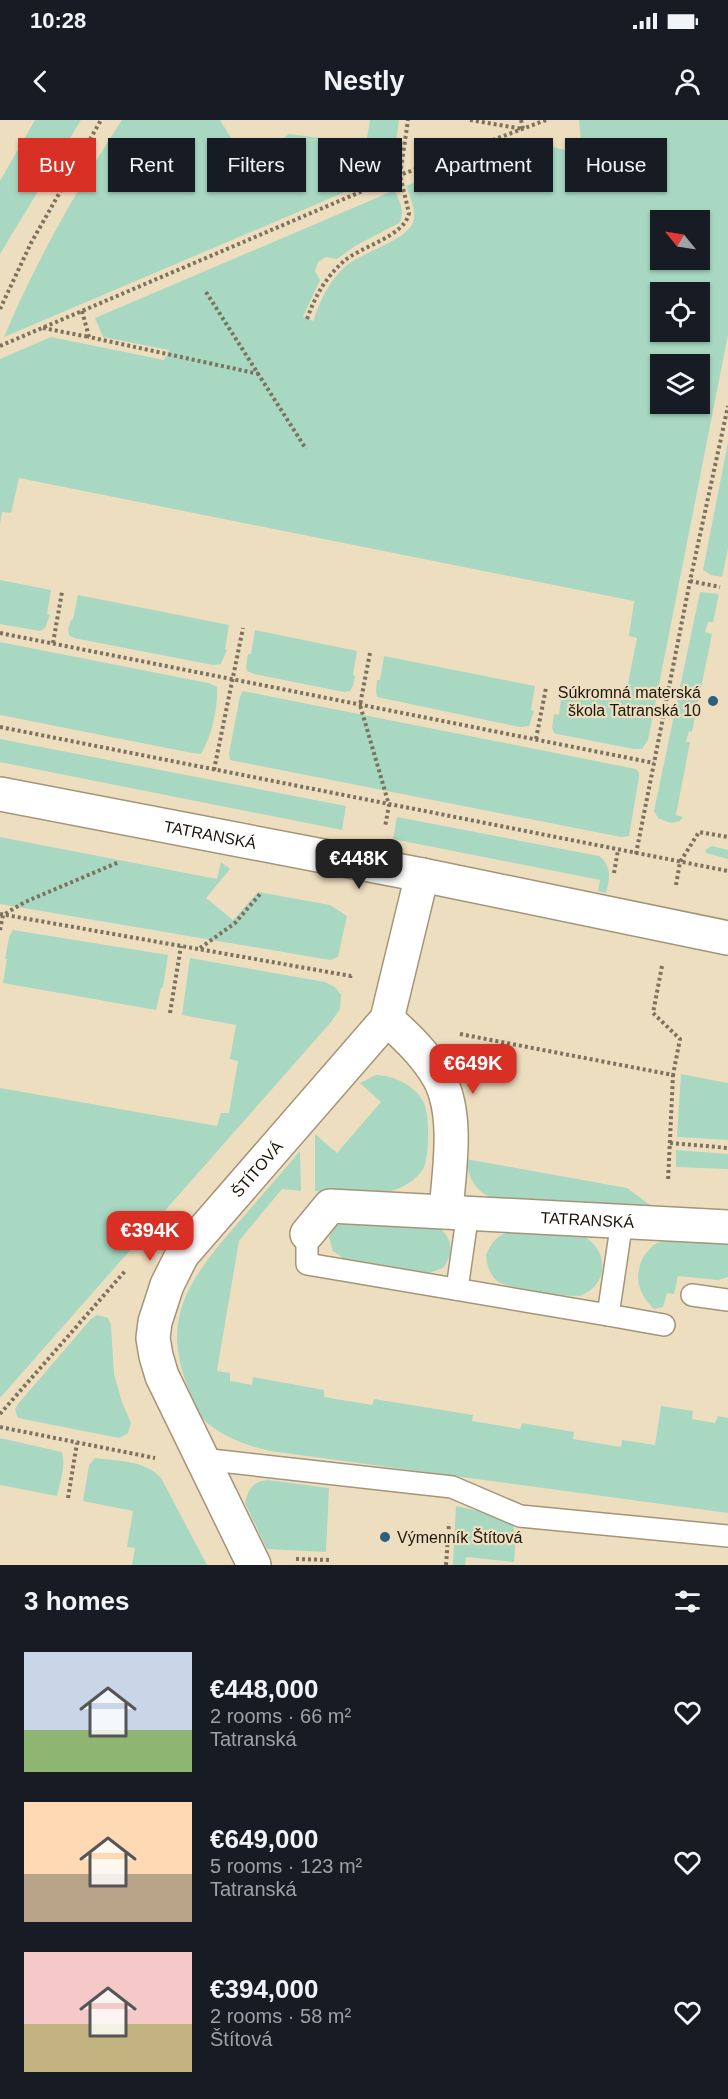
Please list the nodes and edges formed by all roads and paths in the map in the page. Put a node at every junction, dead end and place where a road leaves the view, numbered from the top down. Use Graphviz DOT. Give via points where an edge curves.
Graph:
graph roads {
  1 [pos="101,120"];
  2 [pos="408,120"];
  3 [pos="470,120"];
  4 [pos="521,120"];
  5 [pos="546,120"];
  6 [pos="523,129"];
  7 [pos="402,161"];
  8 [pos="402,174"];
  9 [pos="402,183"];
  10 [pos="360,192"];
  11 [pos="206,292"];
  12 [pos="0,309"];
  13 [pos="82,311"];
  14 [pos="307,319"];
  15 [pos="42,328"];
  16 [pos="89,337"];
  17 [pos="0,346"];
  18 [pos="259,374"];
  19 [pos="728,406"];
  20 [pos="306,449"];
  21 [pos="690,581"];
  22 [pos="720,587"];
  23 [pos="62,592"];
  24 [pos="243,628"];
  25 [pos="0,633"];
  26 [pos="53,643"];
  27 [pos="370,653"];
  28 [pos="232,679"];
  29 [pos="546,688"];
  30 [pos="360,705"];
  31 [pos="0,727"];
  32 [pos="536,740"];
  33 [pos="654,763"];
  34 [pos="214,770"];
  35 [pos="0,794"];
  36 [pos="389,805"];
  37 [pos="728,831"];
  38 [pos="727,837"];
  39 [pos="636,854"];
  40 [pos="122,860"];
  41 [pos="680,862"];
  42 [pos="728,871"];
  43 [pos="422,875"];
  44 [pos="261,892"];
  45 [pos="2,915"];
  46 [pos="0,930"];
  47 [pos="728,938"];
  48 [pos="181,946"];
  49 [pos="200,949"];
  50 [pos="663,958"];
  51 [pos="351,976"];
  52 [pos="170,1013"];
  53 [pos="387,1019"];
  54 [pos="456,1033"];
  55 [pos="673,1075"];
  56 [pos="670,1143"];
  57 [pos="728,1148"];
  58 [pos="457,1212"];
  59 [pos="622,1221"];
  60 [pos="665,1224"];
  61 [pos="728,1227"];
  62 [pos="307,1234"];
  63 [pos="127,1269"];
  64 [pos="457,1289"];
  65 [pos="692,1295"];
  66 [pos="728,1299"];
  67 [pos="608,1315"];
  68 [pos="664,1325"];
  69 [pos="0,1414"];
  70 [pos="0,1427"];
  71 [pos="77,1443"];
  72 [pos="202,1460"];
  73 [pos="68,1498"];
  74 [pos="449,1523"];
  75 [pos="728,1536"];
  76 [pos="254,1565"];
  77 [pos="446,1565"];
  1 -- 12 [label="path" via="31,243"];
  2 -- 7 [label="path"];
  3 -- 6 [label="path"];
  4 -- 6 [label="path"];
  5 -- 6 [label="path"];
  6 -- 8 [label="path"];
  9 -- 14 [label="path" via="409,213 405,223 396,232 356,252 334,271 314,299"];
  10 -- 13 [label="path"];
  11 -- 18 [label="path"];
  13 -- 15 [label="path"];
  13 -- 16 [label="path"];
  15 -- 16 [label="path"];
  15 -- 17 [label="path"];
  16 -- 18 [label="path"];
  18 -- 20 [label="path"];
  19 -- 21 [label="path"];
  21 -- 22 [label="path"];
  21 -- 33 [label="path"];
  23 -- 26 [label="path"];
  24 -- 28 [label="path"];
  25 -- 26 [label="path"];
  26 -- 28 [label="path"];
  27 -- 30 [label="path"];
  28 -- 30 [label="path"];
  28 -- 34 [label="path"];
  29 -- 32 [label="path"];
  30 -- 32 [label="path"];
  30 -- 36 [label="path"];
  31 -- 34 [label="path"];
  32 -- 33 [label="path"];
  33 -- 39 [label="path"];
  34 -- 36 [label="path"];
  35 -- 43 [label="street, TATRANSKÁ"];
  36 -- 39 [label="path"];
  37 -- 38 [label="path"];
  38 -- 41 [label="path" via="699,832"];
  39 -- 41 [label="path"];
  40 -- 45 [label="path"];
  41 -- 42 [label="path"];
  43 -- 47 [label="street, TATRANSKÁ"];
  43 -- 53 [label="street"];
  44 -- 49 [label="path" via="235,923"];
  45 -- 46 [label="path"];
  45 -- 48 [label="path"];
  48 -- 49 [label="path"];
  48 -- 52 [label="path"];
  49 -- 51 [label="path"];
  50 -- 55 [label="path" via="653,1013 680,1039"];
  53 -- 58 [label="street" via="416,1046 439,1079 448,1101"];
  53 -- 72 [label="street, ŠTÍTOVÁ" via="182,1255 167,1285 155,1323 156,1356"];
  54 -- 55 [label="path"];
  55 -- 56 [label="path"];
  56 -- 57 [label="path"];
  56 -- 60 [label="path"];
  58 -- 59 [label="street, TATRANSKÁ"];
  58 -- 62 [label="street, TATRANSKÁ" via="330,1206"];
  58 -- 64 [label="lane"];
  59 -- 60 [label="street, TATRANSKÁ"];
  59 -- 67 [label="lane"];
  60 -- 61 [label="street, TATRANSKÁ"];
  62 -- 64 [label="lane" via="307,1264"];
  63 -- 69 [label="path"];
  64 -- 67 [label="lane"];
  65 -- 66 [label="lane"];
  67 -- 68 [label="lane"];
  70 -- 71 [label="path"];
  71 -- 72 [label="path" via="159,1459"];
  71 -- 73 [label="path"];
  72 -- 75 [label="lane" via="452,1487 520,1516"];
  72 -- 76 [label="street, ŠTÍTOVÁ"];
  74 -- 77 [label="path"];
}
